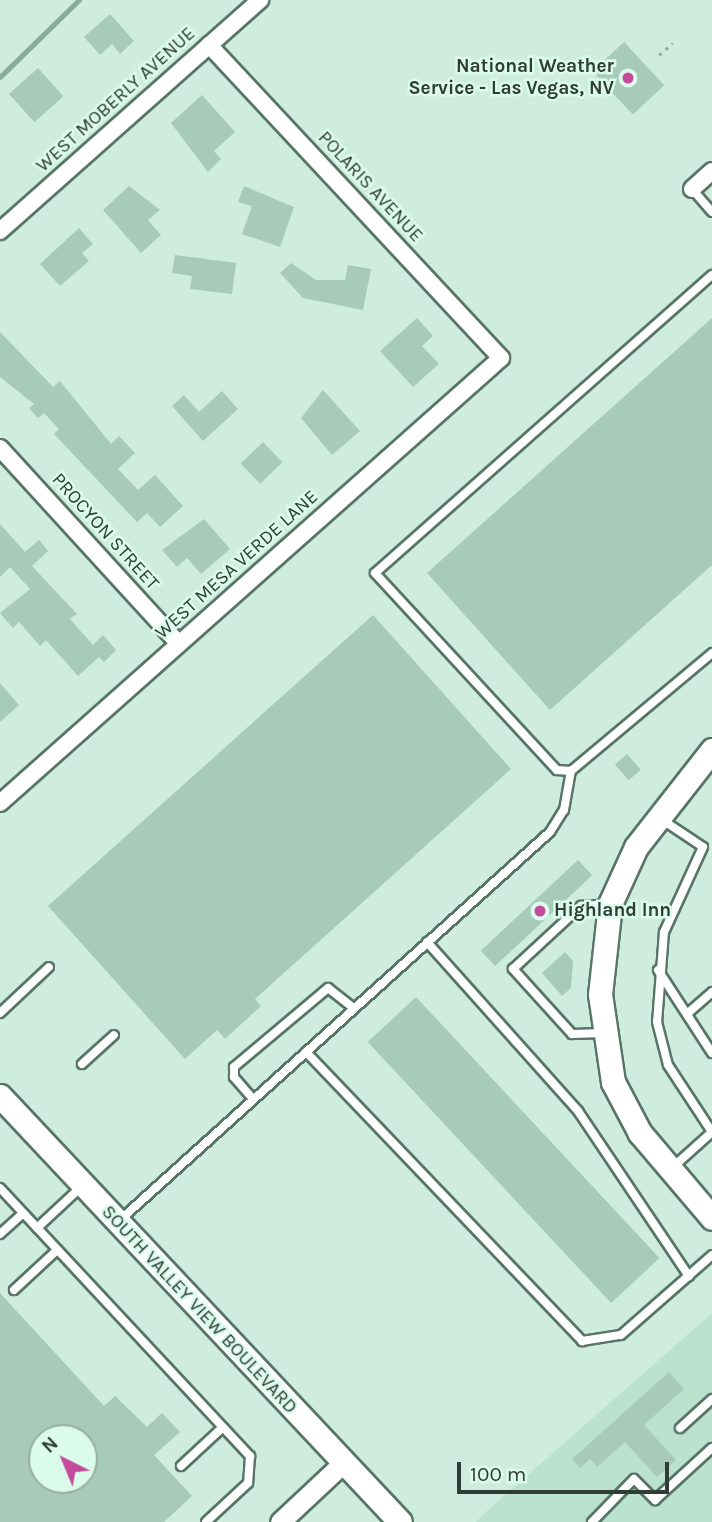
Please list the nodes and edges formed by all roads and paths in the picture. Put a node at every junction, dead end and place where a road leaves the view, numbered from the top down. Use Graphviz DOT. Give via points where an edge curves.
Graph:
graph roads {
  1 [pos="260,0"];
  2 [pos="673,43"];
  3 [pos="209,45"];
  4 [pos="659,55"];
  5 [pos="712,171"];
  6 [pos="692,189"];
  7 [pos="712,212"];
  8 [pos="0,231"];
  9 [pos="712,275"];
  10 [pos="501,358"];
  11 [pos="0,449"];
  12 [pos="179,644"];
  13 [pos="712,653"];
  14 [pos="712,750"];
  15 [pos="571,771"];
  16 [pos="0,803"];
  17 [pos="659,817"];
  18 [pos="707,848"];
  19 [pos="610,904"];
  20 [pos="427,942"];
  21 [pos="49,967"];
  22 [pos="658,971"];
  23 [pos="712,992"];
  24 [pos="354,1008"];
  25 [pos="0,1013"];
  26 [pos="688,1013"];
  27 [pos="605,1033"];
  28 [pos="114,1035"];
  29 [pos="306,1052"];
  30 [pos="712,1053"];
  31 [pos="82,1064"];
  32 [pos="0,1096"];
  33 [pos="253,1100"];
  34 [pos="712,1132"];
  35 [pos="668,1172"];
  36 [pos="82,1185"];
  37 [pos="0,1188"];
  38 [pos="23,1213"];
  39 [pos="712,1218"];
  40 [pos="117,1223"];
  41 [pos="37,1228"];
  42 [pos="0,1234"];
  43 [pos="57,1250"];
  44 [pos="712,1255"];
  45 [pos="689,1276"];
  46 [pos="14,1290"];
  47 [pos="712,1399"];
  48 [pos="223,1427"];
  49 [pos="680,1428"];
  50 [pos="712,1448"];
  51 [pos="341,1465"];
  52 [pos="181,1466"];
  53 [pos="206,1522"];
  54 [pos="280,1522"];
  55 [pos="400,1522"];
  56 [pos="592,1522"];
  1 -- 3 [label="street, WEST MOBERLY AVENUE"];
  2 -- 4 [label="path"];
  3 -- 8 [label="street, WEST MOBERLY AVENUE"];
  3 -- 10 [label="street, POLARIS AVENUE"];
  5 -- 6 [label="street"];
  6 -- 7 [label="lane"];
  9 -- 15 [label="lane" via="375,573 557,771"];
  10 -- 12 [label="street, WEST MESA VERDE LANE"];
  11 -- 12 [label="street, PROCYON STREET"];
  12 -- 16 [label="street, WEST MESA VERDE LANE"];
  13 -- 15 [label="lane"];
  14 -- 17 [label="main road"];
  15 -- 20 [label="lane" via="564,810 550,832"];
  17 -- 18 [label="lane"];
  17 -- 19 [label="main road"];
  18 -- 22 [label="lane" via="664,932"];
  19 -- 27 [label="main road" via="600,994"];
  19 -- 27 [label="lane" via="581,906 513,969 572,1034"];
  20 -- 24 [label="lane"];
  20 -- 45 [label="lane" via="578,1111"];
  21 -- 25 [label="lane"];
  22 -- 26 [label="lane"];
  22 -- 34 [label="lane" via="656,1022 668,1065"];
  23 -- 26 [label="lane"];
  24 -- 29 [label="lane"];
  24 -- 33 [label="lane" via="328,988 234,1067 234,1077"];
  26 -- 30 [label="lane"];
  27 -- 35 [label="main road" via="613,1082"];
  28 -- 31 [label="lane"];
  29 -- 33 [label="lane"];
  29 -- 45 [label="lane" via="582,1341 621,1335"];
  32 -- 36 [label="main road, SOUTH VALLEY VIEW BOULEVARD"];
  33 -- 40 [label="lane"];
  34 -- 35 [label="lane"];
  35 -- 39 [label="main road"];
  36 -- 40 [label="main road, SOUTH VALLEY VIEW BOULEVARD"];
  36 -- 41 [label="lane"];
  37 -- 38 [label="lane"];
  38 -- 41 [label="lane"];
  38 -- 42 [label="lane"];
  40 -- 51 [label="main road, SOUTH VALLEY VIEW BOULEVARD"];
  41 -- 43 [label="lane"];
  43 -- 46 [label="lane"];
  43 -- 48 [label="lane"];
  44 -- 45 [label="lane"];
  47 -- 49 [label="lane"];
  48 -- 52 [label="lane"];
  48 -- 53 [label="lane" via="250,1456 248,1483"];
  50 -- 56 [label="lane" via="655,1500 634,1479"];
  51 -- 54 [label="street"];
  51 -- 55 [label="main road, SOUTH VALLEY VIEW BOULEVARD"];
}
